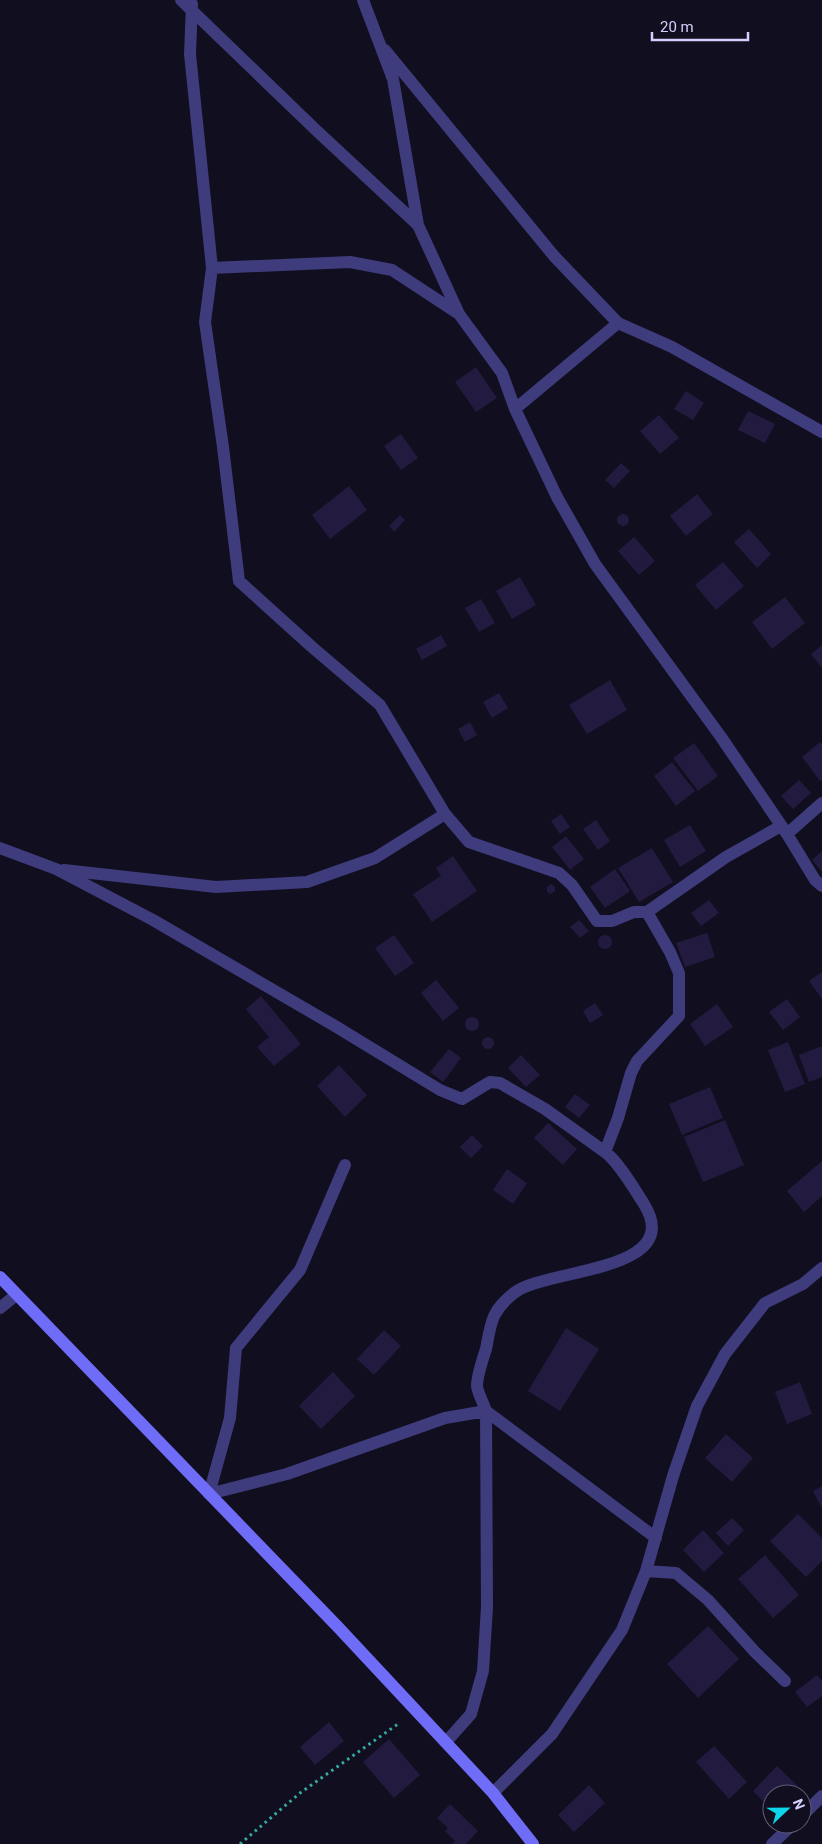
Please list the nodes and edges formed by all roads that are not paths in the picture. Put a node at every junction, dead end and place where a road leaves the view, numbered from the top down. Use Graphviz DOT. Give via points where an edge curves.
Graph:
graph roads {
  1 [pos="181,0"];
  2 [pos="363,0"];
  3 [pos="191,5"];
  4 [pos="378,42"];
  5 [pos="418,225"];
  6 [pos="212,268"];
  7 [pos="459,314"];
  8 [pos="618,323"];
  9 [pos="515,409"];
  10 [pos="822,432"];
  11 [pos="822,803"];
  12 [pos="445,814"];
  13 [pos="784,830"];
  14 [pos="0,848"];
  15 [pos="56,869"];
  16 [pos="822,886"];
  17 [pos="647,912"];
  18 [pos="605,1152"];
  19 [pos="345,1165"];
  20 [pos="822,1268"];
  21 [pos="0,1278"];
  22 [pos="16,1294"];
  23 [pos="0,1308"];
  24 [pos="486,1411"];
  25 [pos="209,1494"];
  26 [pos="656,1538"];
  27 [pos="646,1571"];
  28 [pos="785,1681"];
  29 [pos="446,1742"];
  30 [pos="493,1793"];
  31 [pos="822,1796"];
  32 [pos="812,1806"];
  33 [pos="782,1834"];
  34 [pos="533,1844"];
  35 [pos="772,1844"];
  1 -- 3 [label="street"];
  2 -- 4 [label="street"];
  3 -- 5 [label="street" via="317,131"];
  3 -- 6 [label="street" via="190,54"];
  4 -- 5 [label="street" via="393,80"];
  4 -- 8 [label="street" via="554,256"];
  5 -- 7 [label="street"];
  6 -- 7 [label="street" via="350,262 392,270"];
  6 -- 12 [label="street" via="205,322 239,581 380,705"];
  7 -- 9 [label="street" via="502,373"];
  8 -- 9 [label="street"];
  8 -- 10 [label="street" via="672,347"];
  9 -- 13 [label="street" via="557,497 595,564 721,737"];
  11 -- 13 [label="street"];
  12 -- 15 [label="street" via="374,858 307,882 216,887"];
  12 -- 17 [label="street" via="469,842 559,872 597,921 612,921 634,912"];
  13 -- 16 [label="street"];
  13 -- 17 [label="street" via="726,857"];
  14 -- 15 [label="street"];
  15 -- 18 [label="street" via="170,930 440,1090 462,1100 490,1082 500,1083 545,1109"];
  17 -- 18 [label="street" via="679,973 679,1016 637,1061"];
  18 -- 24 [label="street" via="650,1215 653,1232 642,1250 620,1261 541,1281 514,1292 494,1313 477,1386"];
  19 -- 25 [label="street" via="300,1270 236,1348 230,1418"];
  20 -- 26 [label="street" via="803,1284 765,1303 725,1354 697,1406"];
  21 -- 22 [label="street"];
  22 -- 23 [label="street"];
  22 -- 25 [label="street"];
  24 -- 25 [label="street" via="445,1418 287,1474"];
  24 -- 26 [label="street"];
  24 -- 29 [label="street" via="487,1606 482,1671 471,1714"];
  25 -- 29 [label="street"];
  26 -- 27 [label="street"];
  27 -- 28 [label="street" via="676,1574 708,1600"];
  27 -- 30 [label="street" via="622,1630 585,1687 552,1734"];
  29 -- 30 [label="street"];
  30 -- 34 [label="street"];
  31 -- 32 [label="street"];
  33 -- 35 [label="street"];
}
